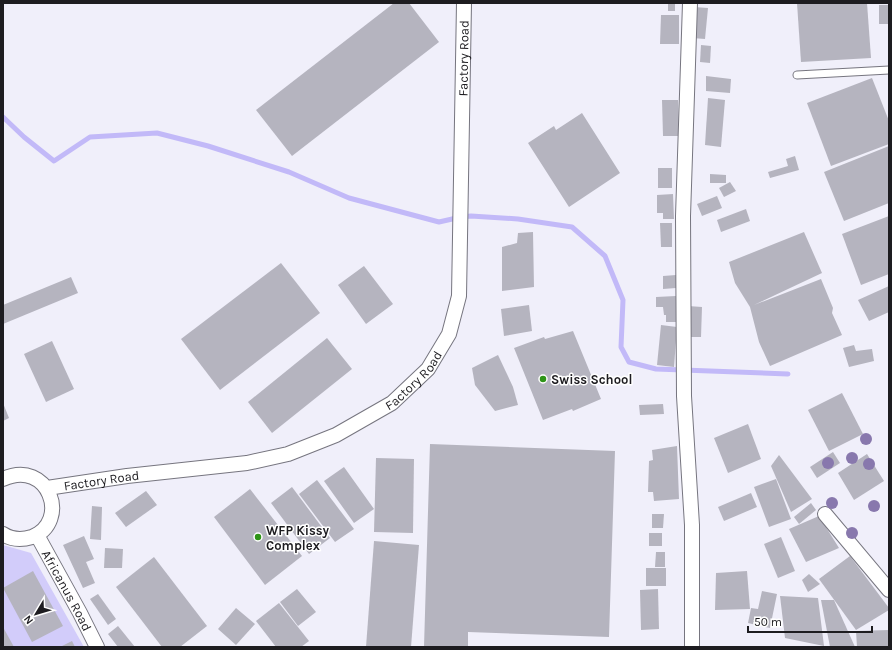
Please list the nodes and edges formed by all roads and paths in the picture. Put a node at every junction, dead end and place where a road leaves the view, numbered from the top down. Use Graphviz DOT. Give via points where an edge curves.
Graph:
graph roads {
  1 [pos="464,3"];
  2 [pos="690,3"];
  3 [pos="889,70"];
  4 [pos="797,75"];
  5 [pos="3,478"];
  6 [pos="47,488"];
  7 [pos="825,514"];
  8 [pos="3,534"];
  9 [pos="37,535"];
  10 [pos="889,590"];
  11 [pos="97,647"];
  12 [pos="692,647"];
  1 -- 6 [label="street, Factory Road" via="459,296 449,334 428,369 392,403 336,435 288,454 247,463"];
  2 -- 12 [label="street" via="683,224 684,396 692,525"];
  3 -- 4 [label="lane"];
  5 -- 6 [label="street" via="21,474 31,476"];
  6 -- 9 [label="street" via="52,498 50,519"];
  7 -- 10 [label="street"];
  8 -- 9 [label="street" via="17,539"];
  9 -- 11 [label="street, Africanus Road"];
}
